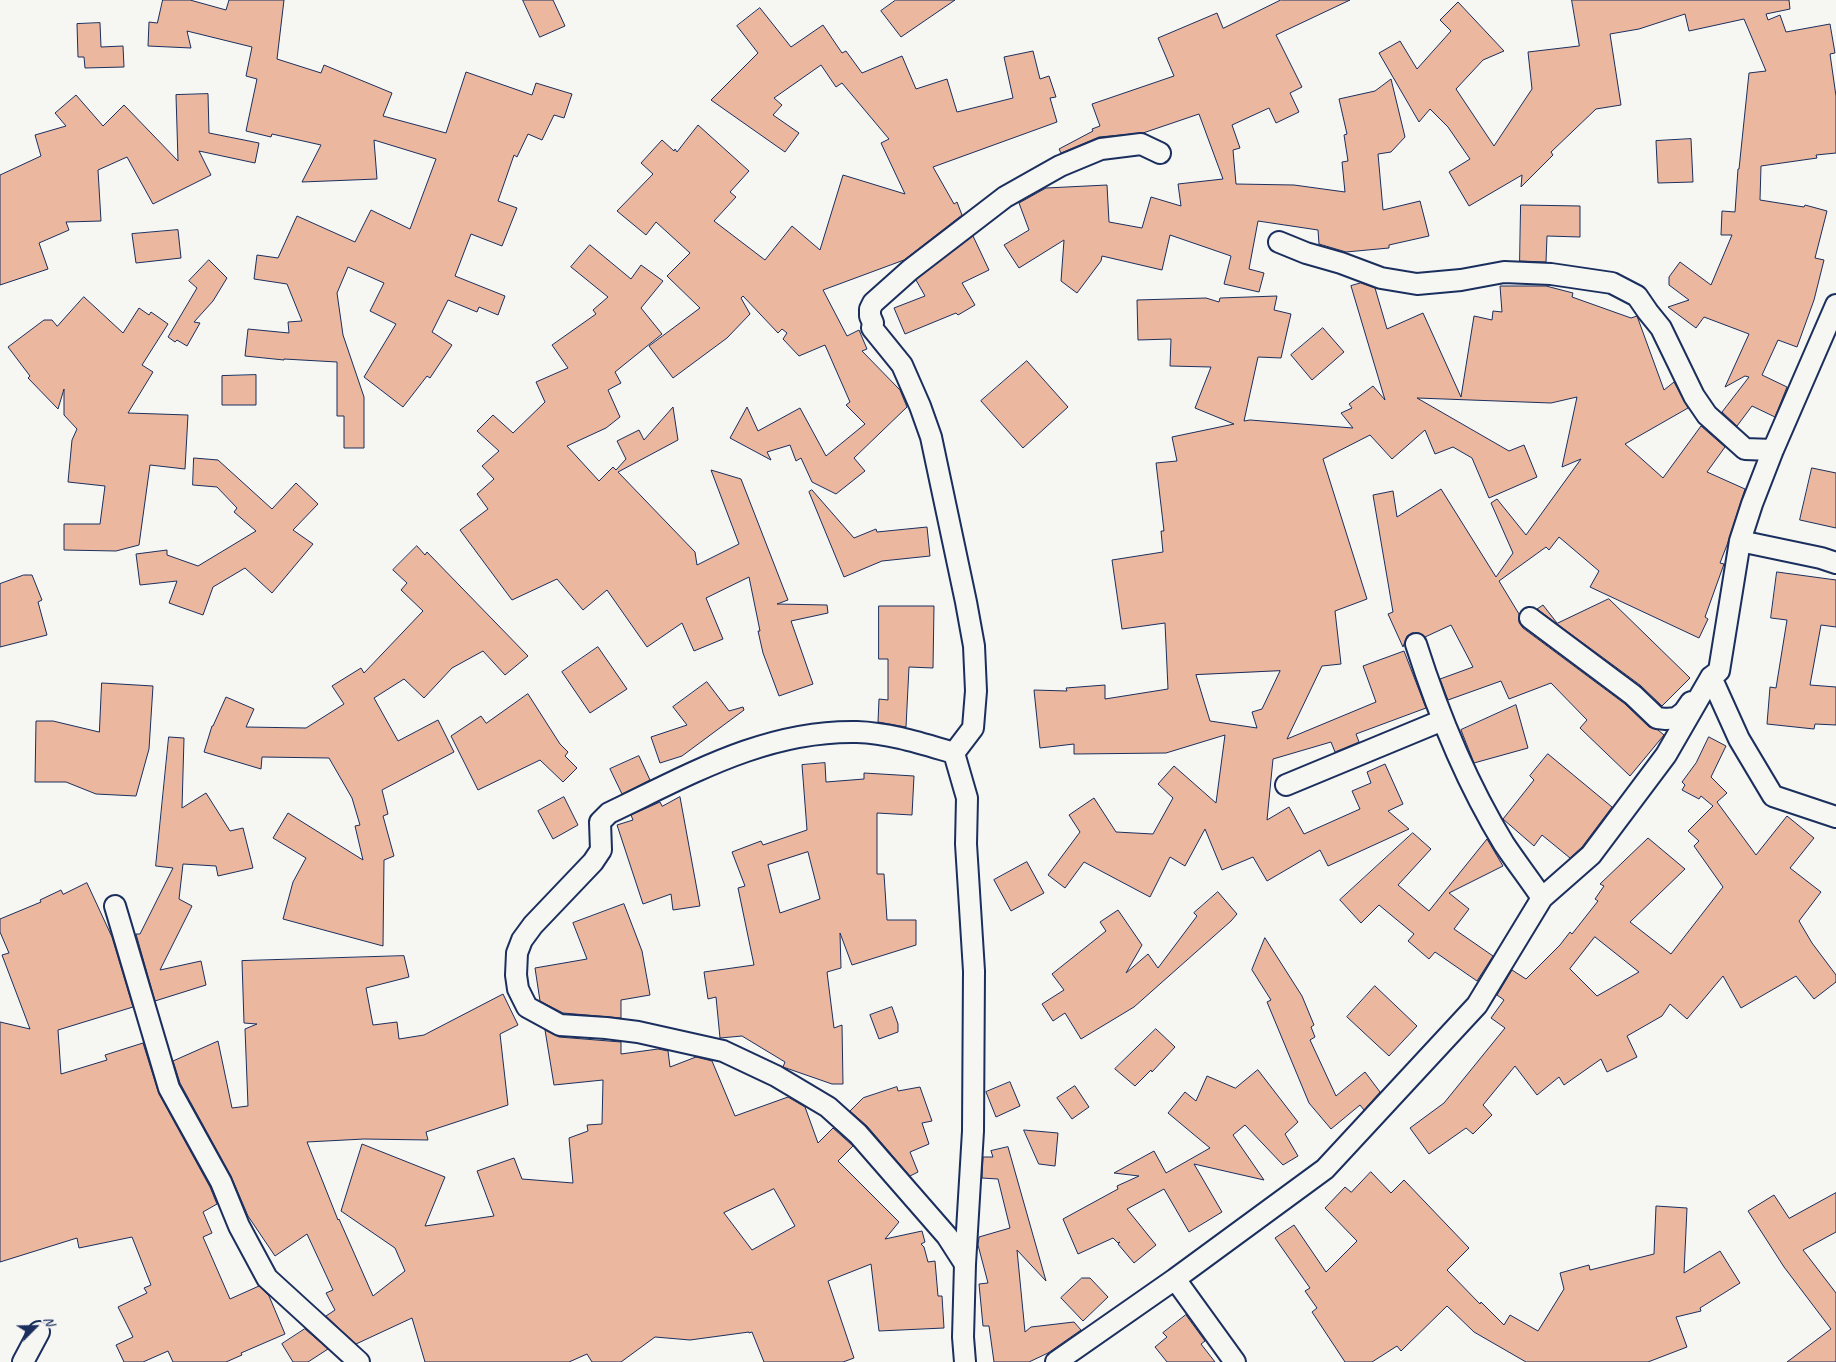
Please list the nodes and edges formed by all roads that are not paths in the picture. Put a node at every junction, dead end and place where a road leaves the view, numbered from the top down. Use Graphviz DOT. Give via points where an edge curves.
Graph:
graph roads {
  1 [pos="1160,153"];
  2 [pos="1279,242"];
  3 [pos="1836,306"];
  4 [pos="1773,450"];
  5 [pos="1740,541"];
  6 [pos="1836,563"];
  7 [pos="1530,618"];
  8 [pos="1416,644"];
  9 [pos="1721,657"];
  10 [pos="1711,678"];
  11 [pos="1443,720"];
  12 [pos="954,753"];
  13 [pos="1286,785"];
  14 [pos="1836,817"];
  15 [pos="1542,898"];
  16 [pos="115,906"];
  17 [pos="965,1264"];
  18 [pos="1175,1279"];
  19 [pos="39,1332"];
  20 [pos="23,1362"];
  21 [pos="359,1362"];
  22 [pos="965,1362"];
  23 [pos="1056,1362"];
  24 [pos="1235,1362"];
  1 -- 12 [label="street" via="1141,144 1101,149 1060,166 1004,197 910,270 870,309 872,328 902,365 931,436 966,602 974,646 976,691 973,728"];
  2 -- 4 [label="street" via="1382,278 1417,284 1504,272 1551,274 1612,283 1637,296 1661,328 1694,396 1707,415 1745,449"];
  3 -- 4 [label="street"];
  4 -- 5 [label="street"];
  5 -- 6 [label="street"];
  5 -- 9 [label="street"];
  7 -- 9 [label="street" via="1633,695 1657,718 1676,718 1684,712"];
  8 -- 11 [label="street"];
  9 -- 10 [label="street" via="1719,671"];
  10 -- 14 [label="street" via="1738,739 1773,796"];
  10 -- 15 [label="street" via="1666,755 1591,855"];
  11 -- 13 [label="street"];
  11 -- 15 [label="street" via="1504,844"];
  12 -- 17 [label="street" via="967,798 966,844 974,971 973,1131"];
  12 -- 17 [label="street" via="892,736 859,732 789,739 720,760 609,813 600,822 601,850 593,862 532,925 522,940 517,954 516,975 526,1007 560,1025 638,1032 723,1051 776,1076 828,1107 858,1134 947,1236"];
  15 -- 18 [label="street" via="1477,1005 1325,1169"];
  16 -- 21 [label="street" via="169,1088 221,1182 239,1226 267,1278"];
  17 -- 22 [label="street"];
  18 -- 23 [label="street"];
  18 -- 24 [label="street"];
  19 -- 20 [label="street"];
}
